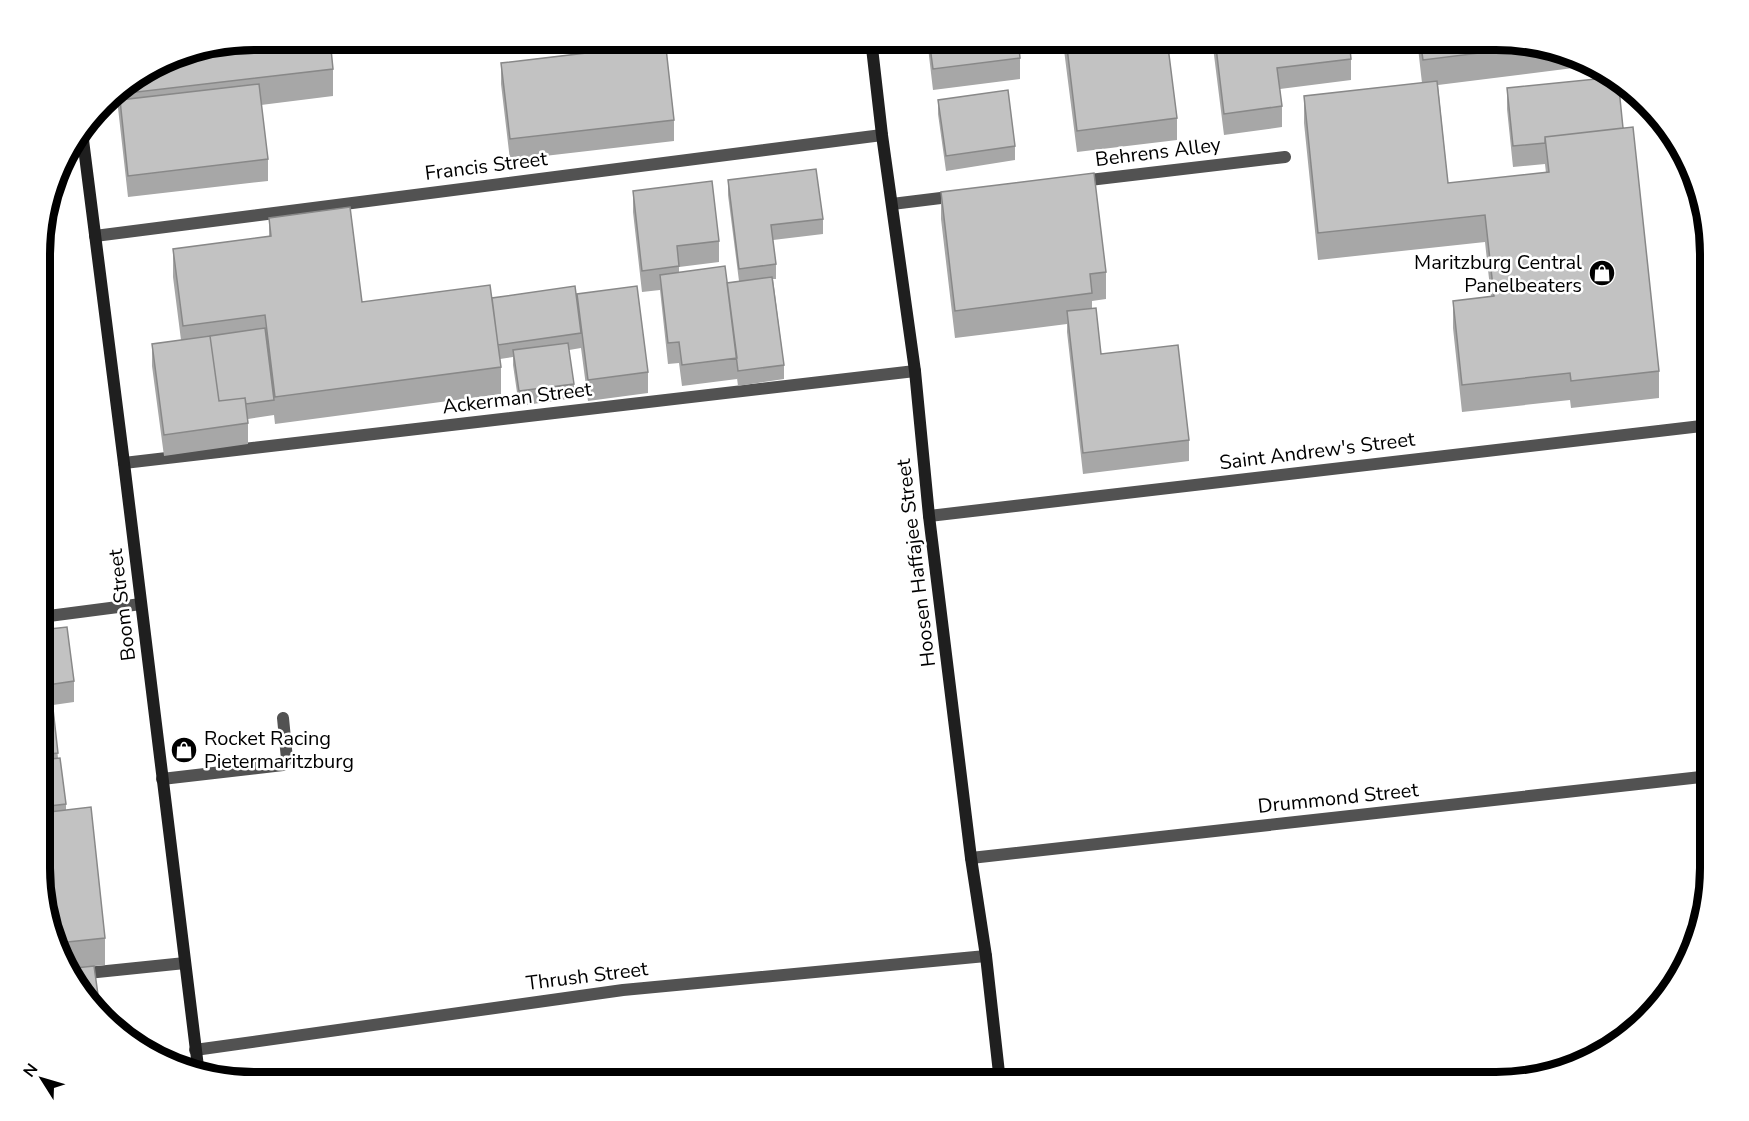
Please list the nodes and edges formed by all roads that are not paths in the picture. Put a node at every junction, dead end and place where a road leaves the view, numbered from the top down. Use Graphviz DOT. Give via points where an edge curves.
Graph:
graph roads {
  1 [pos="872,50"];
  2 [pos="882,135"];
  3 [pos="83,141"];
  4 [pos="1285,157"];
  5 [pos="1066,183"];
  6 [pos="973,194"];
  7 [pos="892,204"];
  8 [pos="95,237"];
  9 [pos="915,371"];
  10 [pos="1699,426"];
  11 [pos="124,463"];
  12 [pos="929,516"];
  13 [pos="141,604"];
  14 [pos="50,616"];
  15 [pos="283,718"];
  16 [pos="1699,777"];
  17 [pos="162,778"];
  18 [pos="971,858"];
  19 [pos="986,956"];
  20 [pos="185,963"];
  21 [pos="80,974"];
  22 [pos="195,1050"];
  23 [pos="197,1064"];
  24 [pos="998,1071"];
  1 -- 2 [label="street, Hoosen Haffajee Street"];
  2 -- 7 [label="street, Hoosen Haffajee Street"];
  2 -- 8 [label="street, Francis Street"];
  3 -- 8 [label="street, Boom Street"];
  4 -- 5 [label="street, Behrens Alley"];
  6 -- 7 [label="street"];
  7 -- 9 [label="street, Hoosen Haffajee Street"];
  8 -- 11 [label="street, Boom Street"];
  9 -- 11 [label="street, Ackerman Street"];
  9 -- 12 [label="street, Hoosen Haffajee Street"];
  10 -- 12 [label="street, Saint Andrew's Street"];
  11 -- 13 [label="street, Boom Street"];
  12 -- 18 [label="street, Hoosen Haffajee Street"];
  13 -- 14 [label="street"];
  13 -- 17 [label="street, Boom Street"];
  15 -- 17 [label="street" via="288,759 283,765"];
  16 -- 18 [label="street, Drummond Street"];
  17 -- 20 [label="street, Boom Street"];
  18 -- 19 [label="street, Hoosen Haffajee Street"];
  19 -- 22 [label="street, Thrush Street" via="623,990"];
  19 -- 24 [label="street, Hoosen Haffajee Street"];
  20 -- 21 [label="street"];
  20 -- 22 [label="street, Boom Street"];
  22 -- 23 [label="street, Boom Street"];
}
